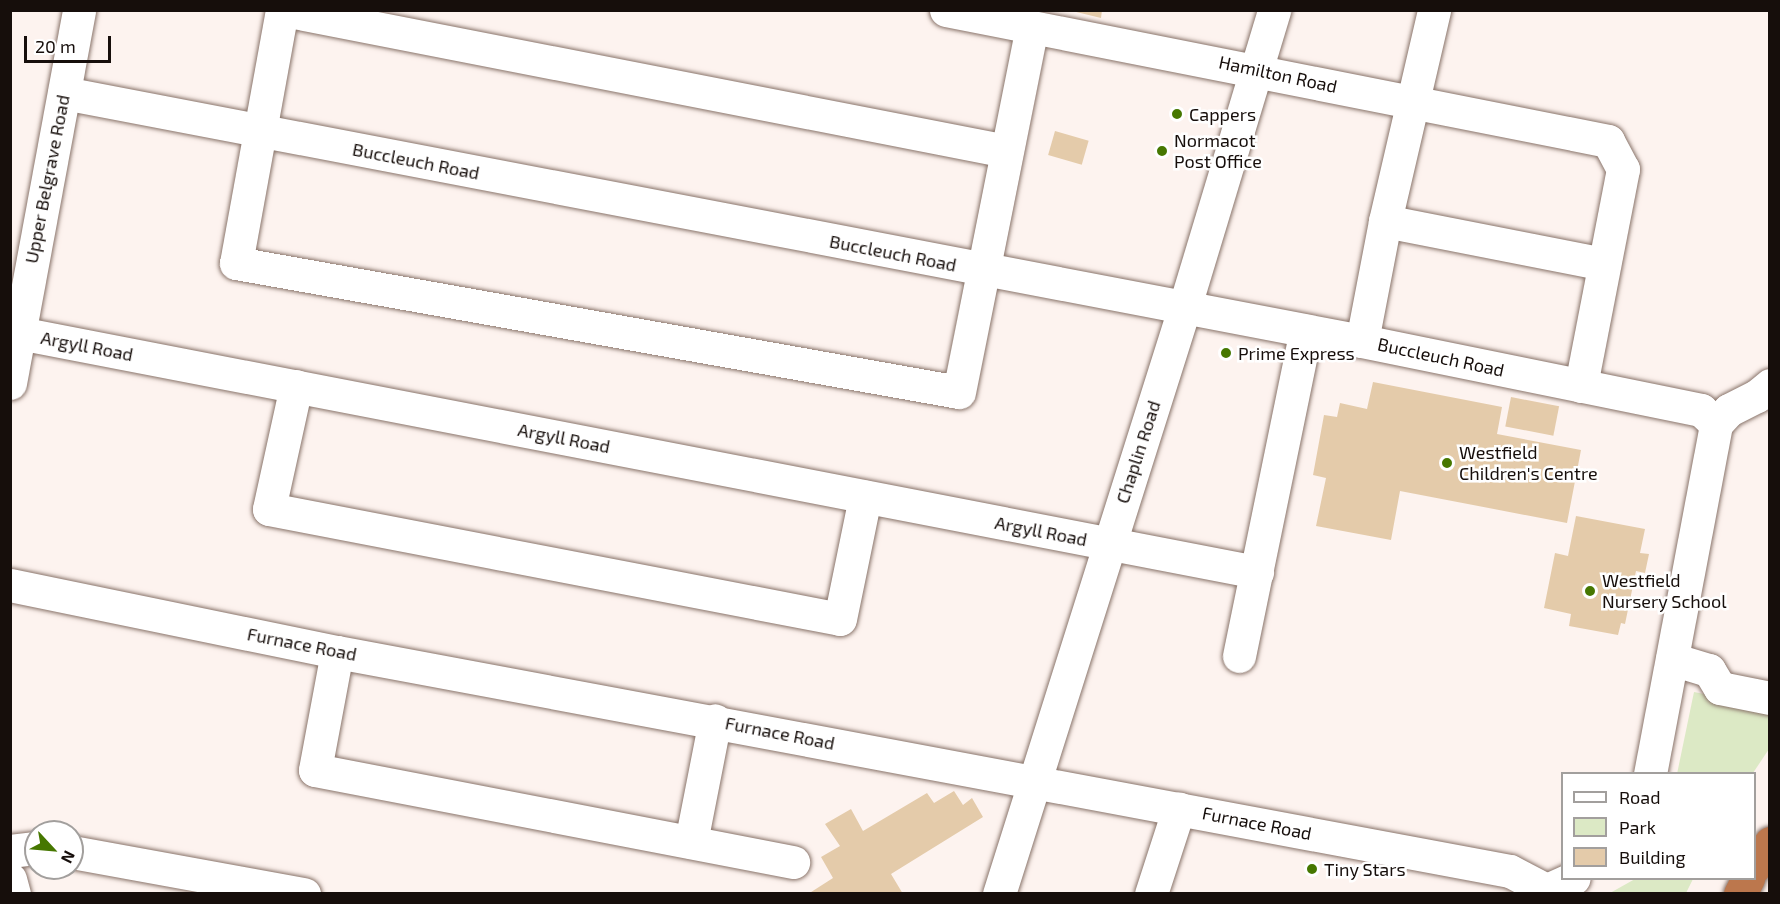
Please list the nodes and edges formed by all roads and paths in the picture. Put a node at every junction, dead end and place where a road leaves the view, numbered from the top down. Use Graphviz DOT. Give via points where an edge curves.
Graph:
graph roads {
  1 [pos="79,10"];
  2 [pos="283,10"];
  3 [pos="946,10"];
  4 [pos="1274,10"];
  5 [pos="1434,10"];
  6 [pos="1032,28"];
  7 [pos="1256,69"];
  8 [pos="64,93"];
  9 [pos="1414,102"];
  10 [pos="260,130"];
  11 [pos="1006,151"];
  12 [pos="1385,221"];
  13 [pos="1604,264"];
  14 [pos="983,270"];
  15 [pos="19,278"];
  16 [pos="1184,309"];
  17 [pos="1306,331"];
  18 [pos="19,333"];
  19 [pos="1362,341"];
  20 [pos="10,383"];
  21 [pos="1770,385"];
  22 [pos="296,386"];
  23 [pos="1581,386"];
  24 [pos="1716,424"];
  25 [pos="865,497"];
  26 [pos="1108,544"];
  27 [pos="1257,572"];
  28 [pos="10,585"];
  29 [pos="337,652"];
  30 [pos="1239,656"];
  31 [pos="1672,659"];
  32 [pos="1770,698"];
  33 [pos="715,720"];
  34 [pos="1650,772"];
  35 [pos="1032,780"];
  36 [pos="1179,808"];
  37 [pos="691,842"];
  38 [pos="1770,843"];
  39 [pos="84,854"];
  40 [pos="793,862"];
  41 [pos="1756,865"];
  42 [pos="10,879"];
  43 [pos="1747,880"];
  44 [pos="1553,887"];
  45 [pos="14,894"];
  46 [pos="304,894"];
  47 [pos="999,894"];
  48 [pos="1151,894"];
  49 [pos="1740,894"];
  1 -- 8 [label="street, Upper Belgrave Road"];
  2 -- 10 [label="street"];
  2 -- 11 [label="street"];
  3 -- 6 [label="street, Hamilton Road"];
  4 -- 7 [label="street, Chaplin Road"];
  5 -- 9 [label="street"];
  6 -- 7 [label="street, Hamilton Road"];
  6 -- 11 [label="street"];
  7 -- 9 [label="street, Hamilton Road"];
  7 -- 16 [label="street, Chaplin Road"];
  8 -- 10 [label="street, Buccleuch Road"];
  8 -- 15 [label="street, Upper Belgrave Road"];
  9 -- 12 [label="street"];
  9 -- 13 [label="street, Hamilton Road" via="1608,141 1623,169"];
  10 -- 14 [label="street, Buccleuch Road"];
  10 -- 14 [label="street" via="236,263 959,392"];
  11 -- 14 [label="street"];
  12 -- 13 [label="street"];
  12 -- 19 [label="street"];
  13 -- 23 [label="street"];
  14 -- 16 [label="street, Buccleuch Road"];
  15 -- 18 [label="street, Upper Belgrave Road"];
  16 -- 17 [label="street, Buccleuch Road"];
  16 -- 26 [label="street, Chaplin Road"];
  17 -- 19 [label="street, Buccleuch Road"];
  17 -- 27 [label="street"];
  18 -- 20 [label="street, Upper Belgrave Road"];
  18 -- 22 [label="street, Argyll Road"];
  19 -- 23 [label="street, Buccleuch Road"];
  21 -- 24 [label="street" via="1729,410"];
  22 -- 25 [label="street, Argyll Road"];
  22 -- 25 [label="street" via="269,509 840,619"];
  23 -- 24 [label="street, Buccleuch Road" via="1701,410"];
  24 -- 31 [label="street"];
  25 -- 26 [label="street, Argyll Road"];
  26 -- 27 [label="street, Argyll Road"];
  26 -- 35 [label="street, Chaplin Road"];
  27 -- 30 [label="street"];
  28 -- 29 [label="street, Furnace Road"];
  29 -- 33 [label="street, Furnace Road"];
  29 -- 37 [label="street" via="315,770"];
  31 -- 32 [label="street" via="1703,666 1720,688"];
  31 -- 34 [label="street"];
  33 -- 35 [label="street, Furnace Road"];
  33 -- 37 [label="street"];
  35 -- 36 [label="street, Furnace Road"];
  35 -- 47 [label="street, Chaplin Road"];
  36 -- 44 [label="street, Furnace Road" via="1510,871"];
  36 -- 48 [label="street"];
  37 -- 40 [label="street"];
  38 -- 41 [label="highway"];
  39 -- 46 [label="street"];
  42 -- 45 [label="street"];
  43 -- 49 [label="highway"];
}
